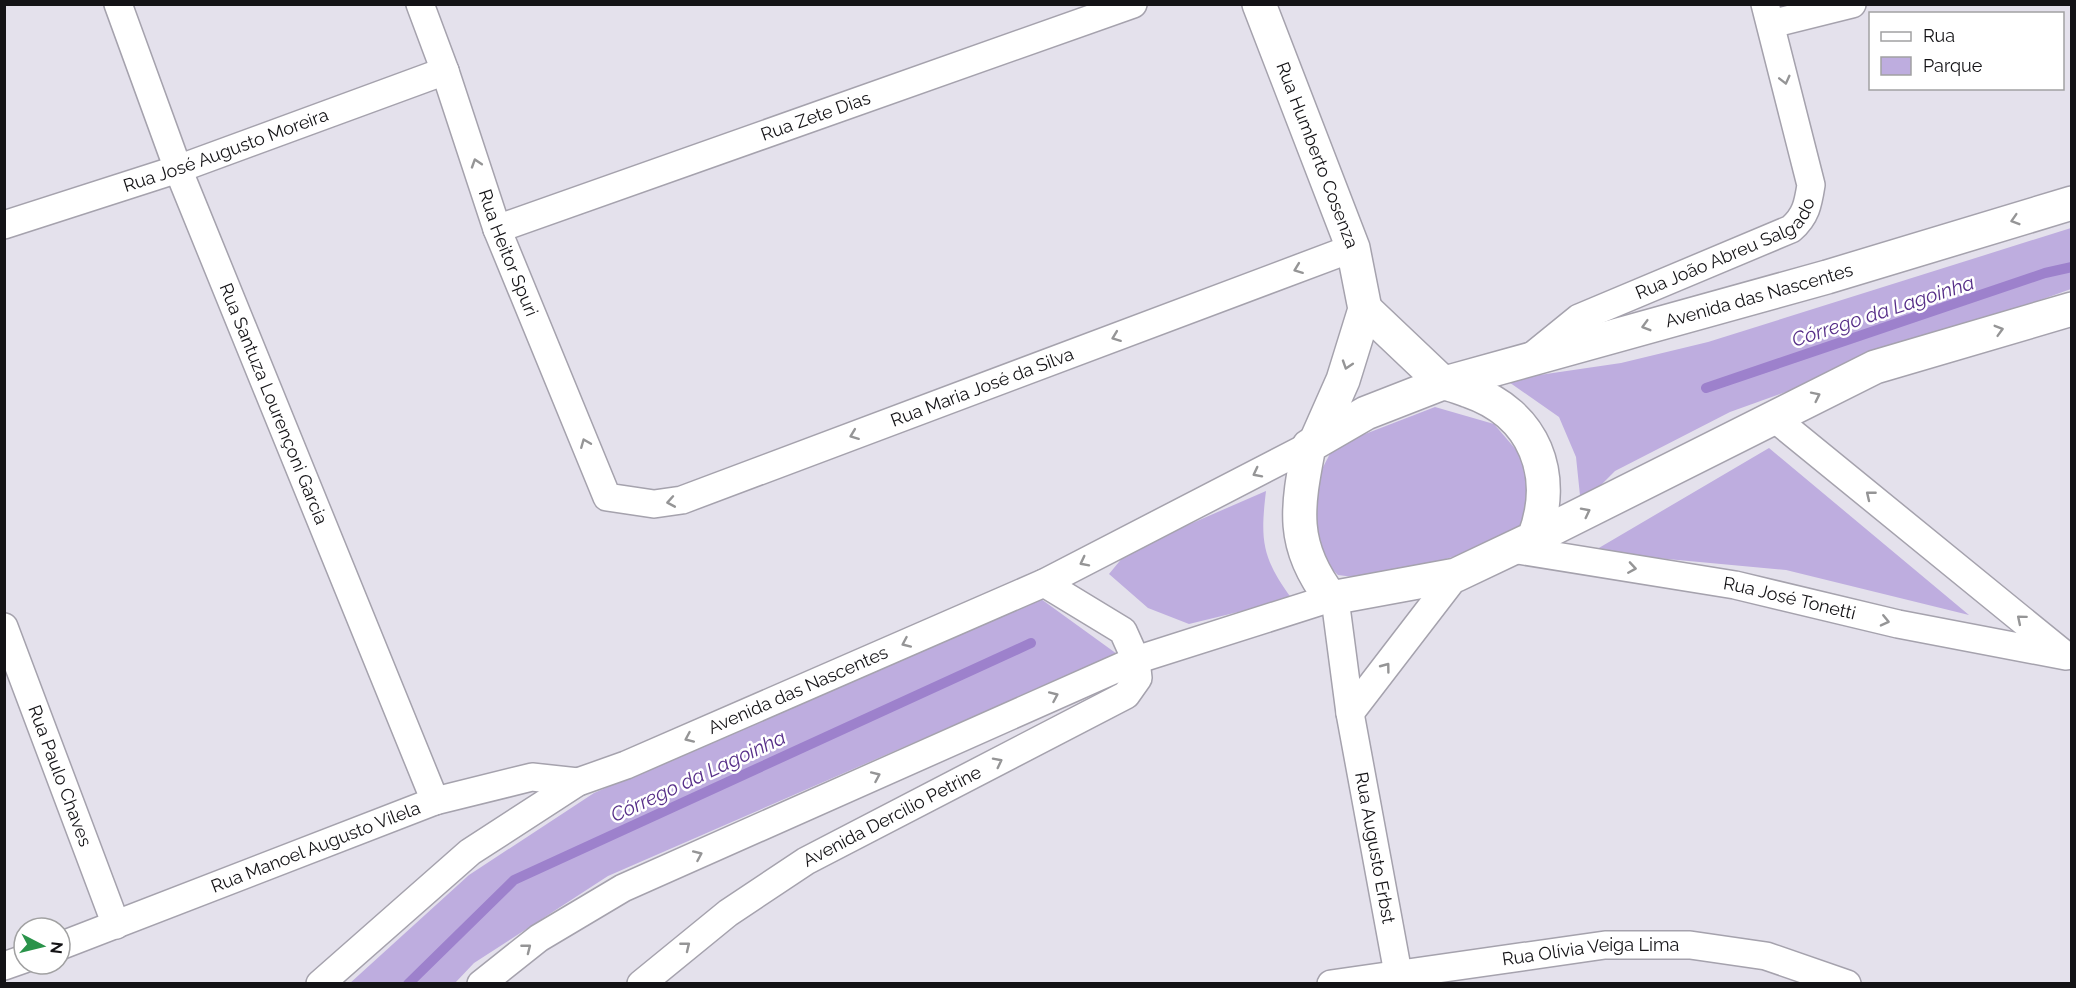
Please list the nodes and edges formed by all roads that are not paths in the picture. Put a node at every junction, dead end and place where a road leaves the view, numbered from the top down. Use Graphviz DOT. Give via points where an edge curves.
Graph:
graph roads {
  1 [pos="118,4"];
  2 [pos="420,4"];
  3 [pos="1133,4"];
  4 [pos="1259,4"];
  5 [pos="1852,4"];
  6 [pos="1768,14"];
  7 [pos="445,71"];
  8 [pos="178,169"];
  9 [pos="2072,203"];
  10 [pos="4,225"];
  11 [pos="497,229"];
  12 [pos="1353,248"];
  13 [pos="1365,309"];
  14 [pos="2072,309"];
  15 [pos="1528,360"];
  16 [pos="1444,383"];
  17 [pos="1773,417"];
  18 [pos="1313,443"];
  19 [pos="607,497"];
  20 [pos="1523,543"];
  21 [pos="1456,575"];
  22 [pos="1044,583"];
  23 [pos="1333,598"];
  24 [pos="4,627"];
  25 [pos="2069,659"];
  26 [pos="1136,660"];
  27 [pos="1350,713"];
  28 [pos="578,782"];
  29 [pos="435,801"];
  30 [pos="116,925"];
  31 [pos="72,941"];
  32 [pos="1399,979"];
  33 [pos="320,984"];
  34 [pos="481,984"];
  35 [pos="641,984"];
  36 [pos="1331,984"];
  37 [pos="1847,984"];
  1 -- 8 [label="street, Rua Santuza Lourençoni Garcia"];
  2 -- 7 [label="street, Rua Heitor Spuri"];
  3 -- 11 [label="street, Rua Zete Dias"];
  4 -- 12 [label="street, Rua Humberto Cosenza"];
  5 -- 6 [label="street"];
  6 -- 15 [label="street, Rua João Abreu Salgado, one-way" via="1811,184 1802,219 1791,229 1579,318"];
  7 -- 8 [label="street, Rua José Augusto Moreira"];
  11 -- 7 [label="street, Rua Heitor Spuri, one-way"];
  8 -- 10 [label="street, Rua José Augusto Moreira"];
  8 -- 29 [label="street, Rua Santuza Lourençoni Garcia"];
  9 -- 15 [label="street, Avenida das Nascentes, one-way" via="1827,277"];
  19 -- 11 [label="street, Rua Heitor Spuri, one-way"];
  12 -- 13 [label="street, Rua Humberto Cosenza"];
  12 -- 19 [label="street, Rua Maria José da Silva, one-way" via="682,500 654,504"];
  13 -- 16 [label="street"];
  13 -- 18 [label="street, Rua Humberto Cosenza, one-way" via="1343,380"];
  17 -- 14 [label="street, one-way" via="1875,367"];
  15 -- 16 [label="street, Avenida das Nascentes"];
  16 -- 18 [label="street, Avenida das Nascentes" via="1366,413"];
  16 -- 20 [label="street" via="1497,404 1537,449 1544,477 1540,521"];
  20 -- 17 [label="street, one-way"];
  25 -- 17 [label="street, Rua José Tonetti, one-way"];
  18 -- 22 [label="street, Avenida das Nascentes, one-way"];
  18 -- 23 [label="street, Rua Humberto Cosenza" via="1300,489 1299,521 1304,555 1313,575"];
  20 -- 21 [label="street"];
  20 -- 25 [label="street, Rua José Tonetti, one-way"];
  21 -- 23 [label="street"];
  27 -- 21 [label="street, one-way"];
  22 -- 26 [label="street" via="1123,631"];
  22 -- 28 [label="street, Avenida das Nascentes, one-way" via="626,765"];
  23 -- 26 [label="street"];
  23 -- 27 [label="street, Rua Augusto Erbst"];
  24 -- 30 [label="street, Rua Paulo Chaves"];
  34 -- 26 [label="street, one-way" via="539,938 623,888"];
  35 -- 26 [label="street, Avenida Dercilio Petrine, one-way" via="728,913 806,861 1126,695 1138,678"];
  27 -- 32 [label="street, Rua Augusto Erbst"];
  28 -- 29 [label="street, Rua Manoel Augusto Vilela" via="532,777"];
  28 -- 33 [label="street, Avenida das Nascentes" via="470,852"];
  29 -- 30 [label="street, Rua Manoel Augusto Vilela"];
  30 -- 31 [label="street, Rua Manoel Augusto Vilela"];
  32 -- 36 [label="street, Rua Olívia Veiga Lima"];
  32 -- 37 [label="street, Rua Olívia Veiga Lima" via="1605,945 1690,945 1766,956"];
}
